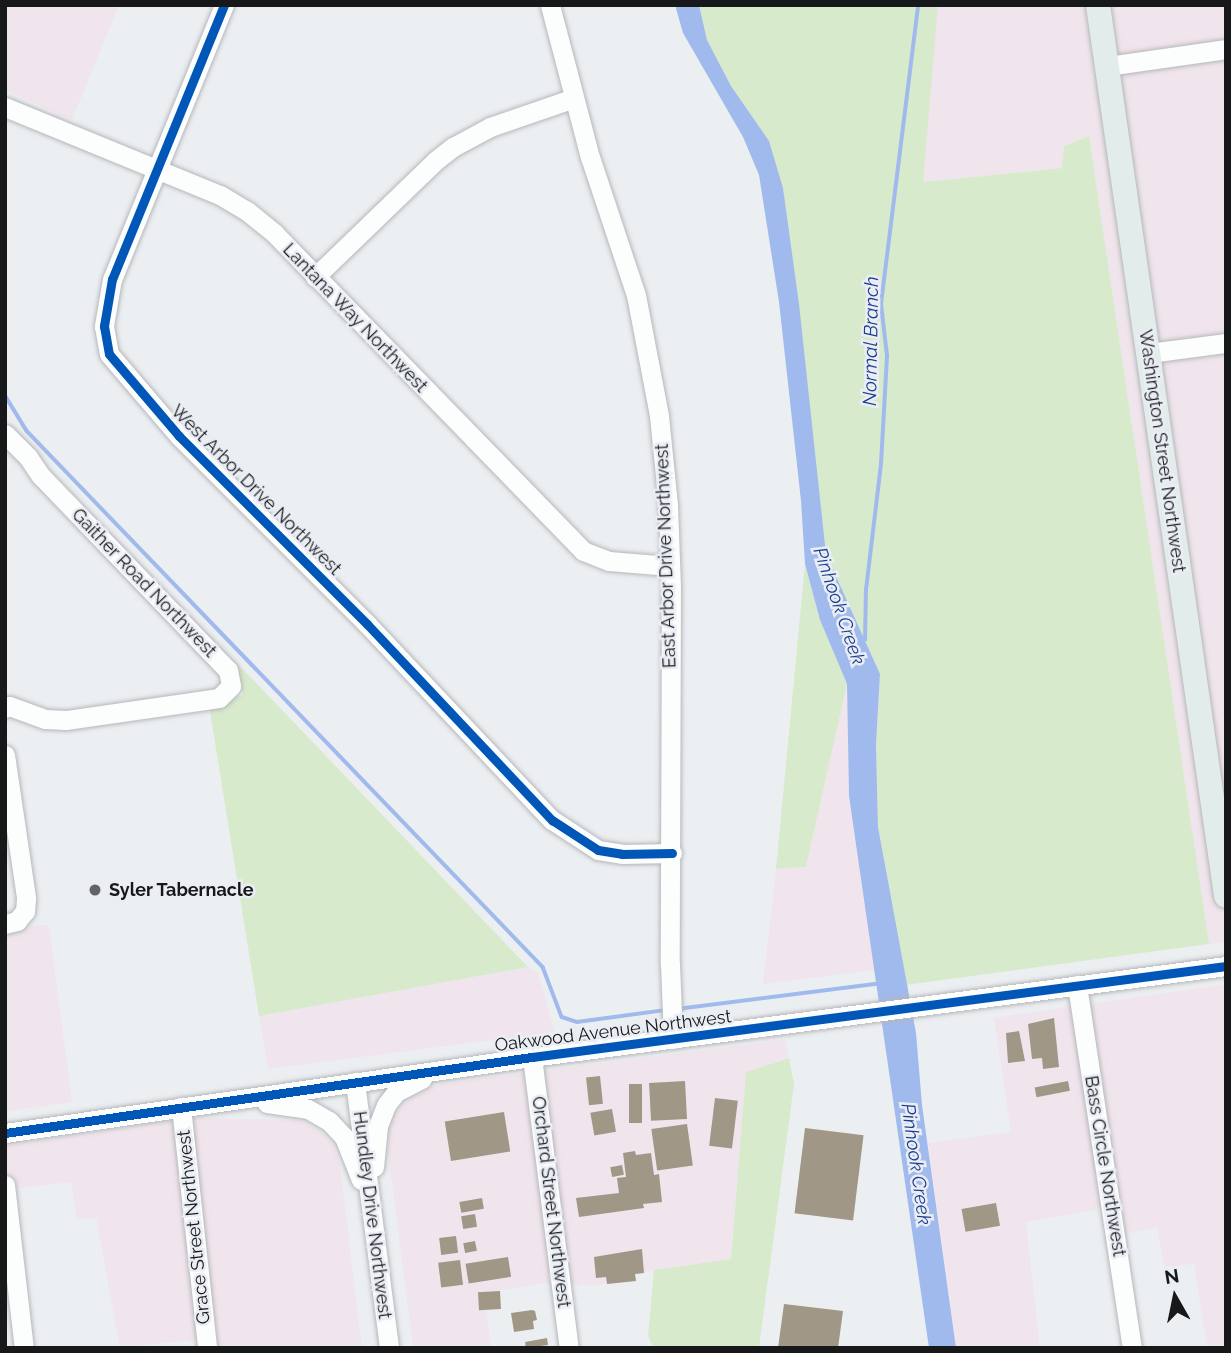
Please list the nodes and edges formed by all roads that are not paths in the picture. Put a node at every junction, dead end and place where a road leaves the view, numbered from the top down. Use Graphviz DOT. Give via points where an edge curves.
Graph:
graph roads {
  1 [pos="224,5"];
  2 [pos="550,5"];
  3 [pos="1098,5"];
  4 [pos="1226,49"];
  5 [pos="1107,66"];
  6 [pos="574,99"];
  7 [pos="5,107"];
  8 [pos="156,168"];
  9 [pos="315,276"];
  10 [pos="1226,343"];
  11 [pos="1149,353"];
  12 [pos="5,434"];
  13 [pos="670,566"];
  14 [pos="5,708"];
  15 [pos="5,755"];
  16 [pos="672,853"];
  17 [pos="1226,896"];
  18 [pos="5,924"];
  19 [pos="1226,965"];
  20 [pos="1077,985"];
  21 [pos="673,1039"];
  22 [pos="532,1057"];
  23 [pos="447,1069"];
  24 [pos="355,1082"];
  25 [pos="214,1102"];
  26 [pos="181,1107"];
  27 [pos="5,1133"];
  28 [pos="5,1185"];
  29 [pos="370,1200"];
  30 [pos="24,1348"];
  31 [pos="207,1348"];
  32 [pos="389,1348"];
  33 [pos="569,1348"];
  34 [pos="1132,1348"];
  1 -- 8 [label="street, West Arbor Drive Northwest"];
  2 -- 6 [label="street, East Arbor Drive Northwest"];
  3 -- 5 [label="main road, Washington Street Northwest"];
  4 -- 5 [label="street"];
  5 -- 11 [label="main road, Washington Street Northwest"];
  6 -- 9 [label="street" via="490,127 453,147"];
  6 -- 13 [label="street, East Arbor Drive Northwest" via="648,347 659,416"];
  7 -- 8 [label="street, Lantana Way Northwest"];
  8 -- 9 [label="street, Lantana Way Northwest" via="247,211"];
  8 -- 16 [label="street, West Arbor Drive Northwest" via="112,279 105,312 109,354 124,374 552,820 598,850"];
  9 -- 13 [label="street, Lantana Way Northwest" via="583,551 609,562"];
  10 -- 11 [label="street"];
  11 -- 17 [label="main road, Washington Street Northwest"];
  12 -- 14 [label="street, Gaither Road Northwest" via="228,670 231,686 219,698 66,720"];
  13 -- 16 [label="street, East Arbor Drive Northwest"];
  15 -- 18 [label="street" via="26,898 25,911"];
  16 -- 21 [label="street, East Arbor Drive Northwest"];
  19 -- 20 [label="street, Oakwood Avenue Northwest"];
  20 -- 21 [label="street, Oakwood Avenue Northwest"];
  20 -- 34 [label="street, Bass Circle Northwest"];
  21 -- 22 [label="street, Oakwood Avenue Northwest"];
  22 -- 23 [label="street, Oakwood Avenue Northwest"];
  22 -- 33 [label="street, Orchard Street Northwest"];
  23 -- 24 [label="street, Oakwood Avenue Northwest"];
  23 -- 29 [label="street" via="396,1092 386,1105 378,1126"];
  24 -- 25 [label="street, Oakwood Avenue Northwest"];
  24 -- 29 [label="street, Hundley Drive Northwest"];
  25 -- 26 [label="street, Oakwood Avenue Northwest"];
  25 -- 29 [label="street" via="282,1102 329,1121 344,1137"];
  26 -- 27 [label="street, Oakwood Avenue Northwest"];
  26 -- 31 [label="street, Grace Street Northwest"];
  28 -- 30 [label="street"];
  29 -- 32 [label="street, Hundley Drive Northwest"];
}
